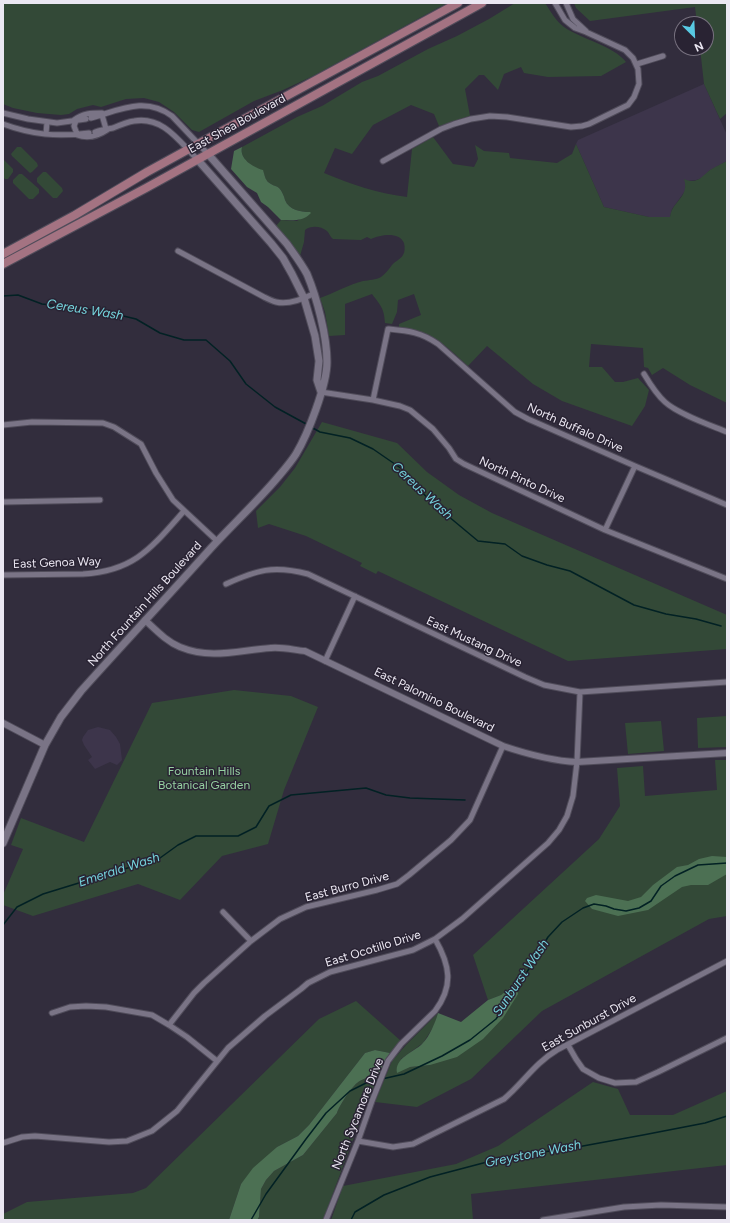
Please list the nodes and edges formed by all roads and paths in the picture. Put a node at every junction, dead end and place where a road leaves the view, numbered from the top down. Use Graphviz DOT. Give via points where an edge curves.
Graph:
graph roads {
  1 [pos="458,3"];
  2 [pos="482,3"];
  3 [pos="555,3"];
  4 [pos="566,3"];
  5 [pos="586,32"];
  6 [pos="663,56"];
  7 [pos="637,64"];
  8 [pos="3,113"];
  9 [pos="104,114"];
  10 [pos="74,121"];
  11 [pos="47,122"];
  12 [pos="3,124"];
  13 [pos="112,128"];
  14 [pos="106,129"];
  15 [pos="46,134"];
  16 [pos="76,134"];
  17 [pos="198,144"];
  18 [pos="188,150"];
  19 [pos="208,154"];
  20 [pos="197,160"];
  21 [pos="383,161"];
  22 [pos="178,251"];
  23 [pos="3,254"];
  24 [pos="3,264"];
  25 [pos="313,294"];
  26 [pos="304,298"];
  27 [pos="644,374"];
  28 [pos="321,392"];
  29 [pos="373,400"];
  30 [pos="3,425"];
  31 [pos="727,432"];
  32 [pos="635,466"];
  33 [pos="100,500"];
  34 [pos="3,502"];
  35 [pos="727,505"];
  36 [pos="184,511"];
  37 [pos="605,530"];
  38 [pos="217,541"];
  39 [pos="3,575"];
  40 [pos="727,579"];
  41 [pos="226,584"];
  42 [pos="355,596"];
  43 [pos="145,620"];
  44 [pos="325,661"];
  45 [pos="727,682"];
  46 [pos="580,692"];
  47 [pos="3,723"];
  48 [pos="45,745"];
  49 [pos="503,746"];
  50 [pos="727,753"];
  51 [pos="577,762"];
  52 [pos="3,842"];
  53 [pos="223,912"];
  54 [pos="435,940"];
  55 [pos="251,941"];
  56 [pos="727,961"];
  57 [pos="52,1013"];
  58 [pos="169,1025"];
  59 [pos="727,1038"];
  60 [pos="568,1045"];
  61 [pos="217,1061"];
  62 [pos="358,1141"];
  63 [pos="3,1143"];
  64 [pos="727,1207"];
  65 [pos="326,1220"];
  66 [pos="543,1220"];
  1 -- 17 [label="main road, East Shea Boulevard"];
  2 -- 19 [label="main road, East Shea Boulevard"];
  3 -- 5 [label="street" via="570,24"];
  4 -- 5 [label="street" via="573,19"];
  5 -- 7 [label="street" via="625,50"];
  6 -- 7 [label="street"];
  7 -- 21 [label="street" via="639,84 631,102 589,124 571,126 490,116 471,119 441,129"];
  8 -- 11 [label="street"];
  9 -- 10 [label="street"];
  9 -- 10 [label="street" via="89,113"];
  9 -- 14 [label="street"];
  9 -- 17 [label="street" via="134,106 156,107 172,116"];
  10 -- 11 [label="street"];
  10 -- 16 [label="street"];
  11 -- 15 [label="street"];
  12 -- 15 [label="street" via="31,133"];
  13 -- 14 [label="street"];
  13 -- 16 [label="street" via="100,135 85,138"];
  13 -- 18 [label="street" via="142,120 158,123"];
  14 -- 16 [label="street"];
  15 -- 16 [label="street"];
  17 -- 18 [label="main road, East Shea Boulevard"];
  17 -- 19 [label="street"];
  18 -- 20 [label="street"];
  18 -- 23 [label="main road, East Shea Boulevard"];
  19 -- 20 [label="main road, East Shea Boulevard"];
  19 -- 25 [label="main road, North Fountain Hills Boulevard" via="287,244 307,275"];
  20 -- 24 [label="main road, East Shea Boulevard"];
  20 -- 26 [label="main road, North Fountain Hills Boulevard" via="280,253"];
  22 -- 26 [label="street" via="277,302 288,303"];
  25 -- 26 [label="street"];
  25 -- 28 [label="main road, North Fountain Hills Boulevard" via="323,326 327,363 325,383"];
  26 -- 28 [label="main road, North Fountain Hills Boulevard" via="316,336 319,361 317,380"];
  27 -- 31 [label="street" via="655,392 666,403"];
  28 -- 29 [label="street, North Pinto Drive"];
  28 -- 38 [label="main road, North Fountain Hills Boulevard" via="296,454 267,490"];
  29 -- 32 [label="street, North Buffalo Drive" via="388,329 418,333 428,337 452,355 515,412"];
  29 -- 37 [label="street, North Pinto Drive" via="410,410 433,429 456,458 464,464"];
  30 -- 36 [label="street" via="39,422 103,423 114,427 141,444 173,500"];
  32 -- 35 [label="street, North Buffalo Drive"];
  32 -- 37 [label="street"];
  33 -- 34 [label="street"];
  36 -- 38 [label="street"];
  36 -- 39 [label="street, East Genoa Way" via="144,553 115,569 89,574"];
  37 -- 40 [label="street, North Pinto Drive"];
  38 -- 43 [label="main road, North Fountain Hills Boulevard"];
  41 -- 42 [label="street, East Mustang Drive" via="255,572 282,569 308,574"];
  42 -- 44 [label="street"];
  42 -- 46 [label="street, East Mustang Drive" via="525,677"];
  43 -- 44 [label="street, East Palomino Boulevard" via="170,642 195,651 216,654 286,648 305,652"];
  43 -- 48 [label="main road, North Fountain Hills Boulevard" via="68,706"];
  44 -- 49 [label="street, East Palomino Boulevard"];
  45 -- 46 [label="street, East Mustang Drive"];
  46 -- 51 [label="street, East Ocotillo Drive"];
  47 -- 48 [label="street"];
  48 -- 52 [label="main road, North Fountain Hills Boulevard"];
  49 -- 51 [label="street, East Palomino Boulevard" via="528,754"];
  49 -- 55 [label="street, East Burro Drive" via="470,820 451,840 409,875 397,884 306,908 280,920"];
  50 -- 51 [label="street, East Palomino Boulevard"];
  51 -- 54 [label="street, East Ocotillo Drive" via="573,796 567,816 559,830 548,843"];
  53 -- 55 [label="street"];
  54 -- 61 [label="street, East Ocotillo Drive" via="413,950 330,972 308,983 265,1016"];
  54 -- 62 [label="street, North Sycamore Drive" via="445,959 448,983 445,993 435,1011 401,1044 388,1061"];
  55 -- 58 [label="street, East Burro Drive" via="194,993"];
  56 -- 60 [label="street, East Sunburst Drive"];
  57 -- 58 [label="street" via="70,1007 106,1007 152,1015"];
  58 -- 61 [label="street"];
  59 -- 60 [label="street" via="636,1082 615,1083 583,1069"];
  60 -- 62 [label="street, East Sunburst Drive" via="546,1057 504,1099 420,1141 393,1147"];
  61 -- 63 [label="street, East Ocotillo Drive" via="177,1111 144,1135 109,1142 35,1136"];
  62 -- 65 [label="street, North Sycamore Drive"];
  64 -- 66 [label="street" via="624,1207"];
}
